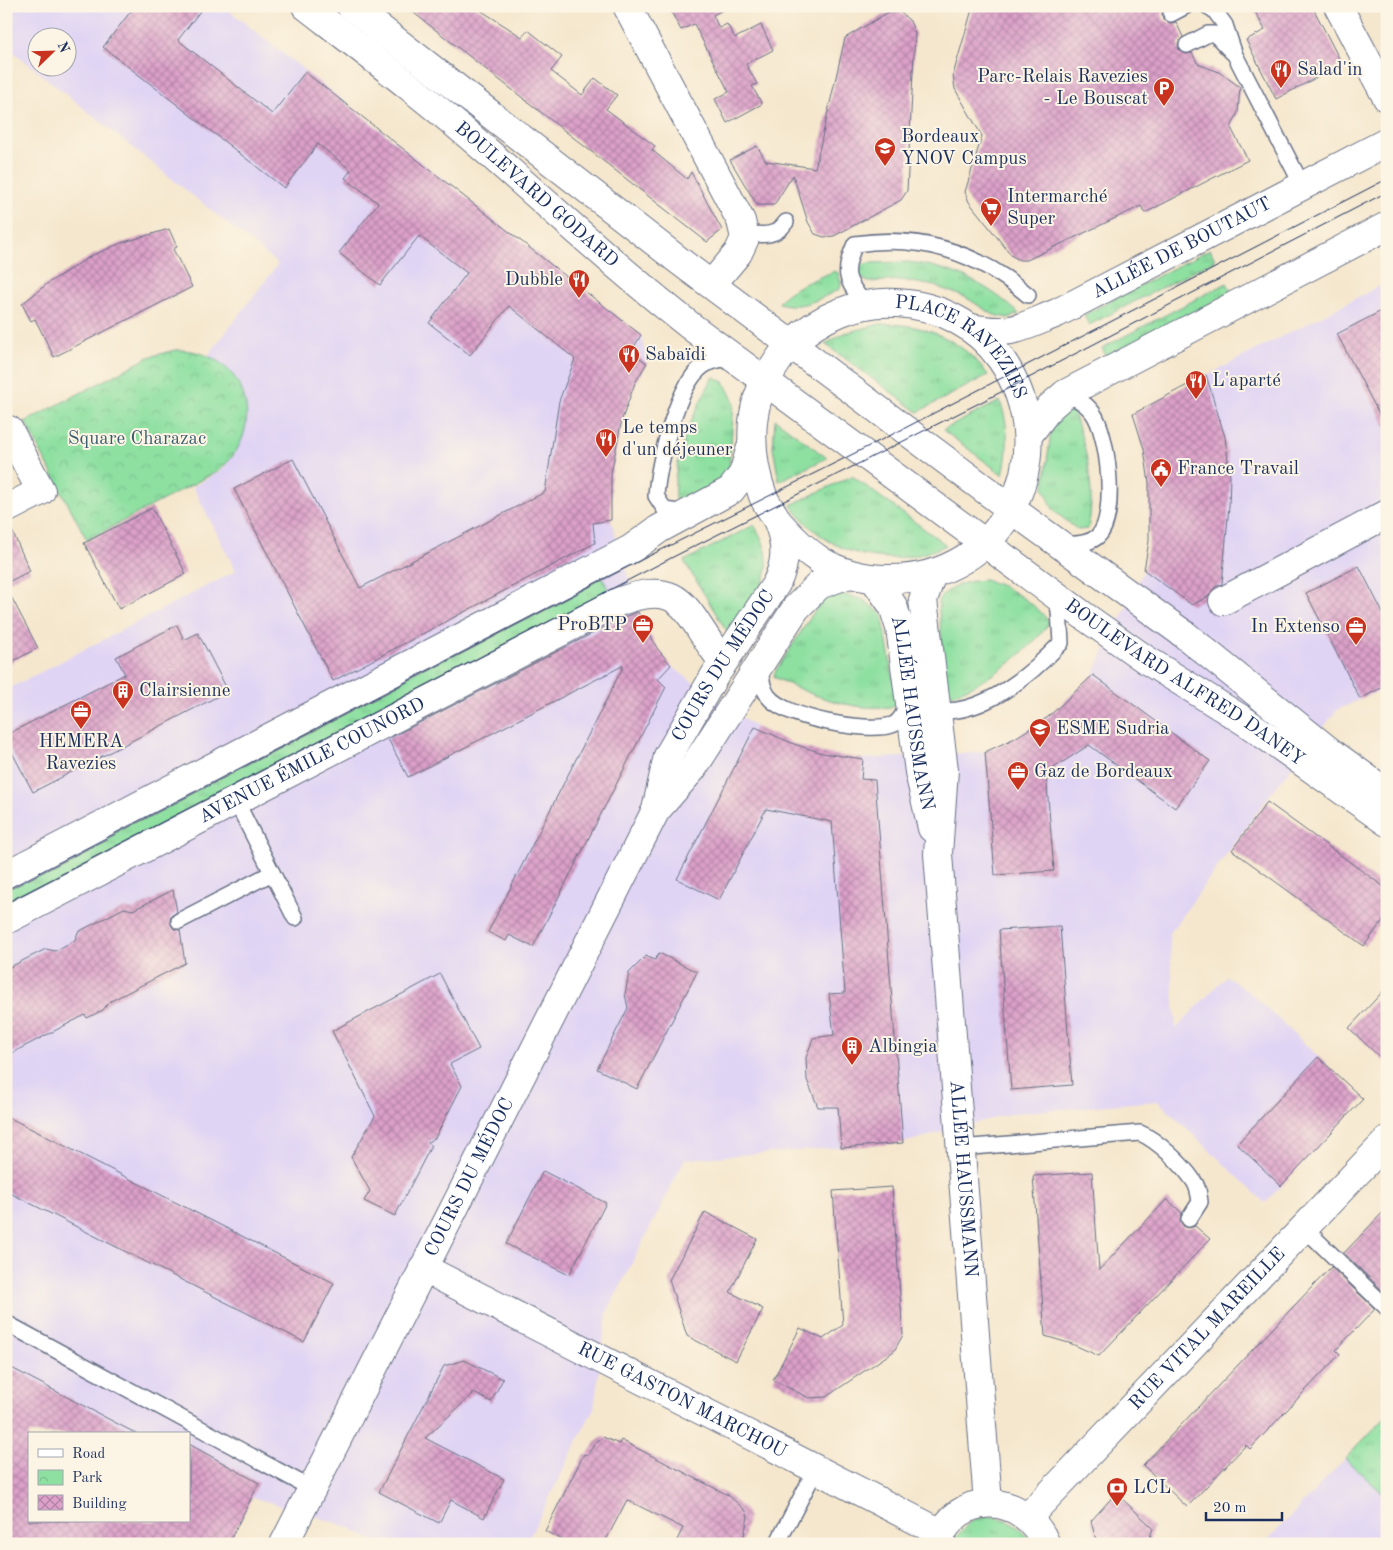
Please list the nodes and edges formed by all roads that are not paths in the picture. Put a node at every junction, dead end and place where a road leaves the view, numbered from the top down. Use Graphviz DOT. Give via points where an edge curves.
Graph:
graph roads {
  1 [pos="306,6"];
  2 [pos="352,6"];
  3 [pos="627,6"];
  4 [pos="1186,6"];
  5 [pos="1207,6"];
  6 [pos="1338,6"];
  7 [pos="1171,14"];
  8 [pos="1187,45"];
  9 [pos="1235,55"];
  10 [pos="1387,98"];
  11 [pos="1387,142"];
  12 [pos="1302,186"];
  13 [pos="786,222"];
  14 [pos="1387,226"];
  15 [pos="744,233"];
  16 [pos="712,284"];
  17 [pos="1028,295"];
  18 [pos="865,304"];
  19 [pos="971,328"];
  20 [pos="790,345"];
  21 [pos="733,357"];
  22 [pos="766,381"];
  23 [pos="1065,394"];
  24 [pos="9,430"];
  25 [pos="1029,434"];
  26 [pos="752,444"];
  27 [pos="6,509"];
  28 [pos="1011,509"];
  29 [pos="688,514"];
  30 [pos="1380,521"];
  31 [pos="779,523"];
  32 [pos="984,544"];
  33 [pos="1061,545"];
  34 [pos="600,565"];
  35 [pos="932,574"];
  36 [pos="861,576"];
  37 [pos="1053,594"];
  38 [pos="1223,601"];
  39 [pos="759,666"];
  40 [pos="720,668"];
  41 [pos="923,700"];
  42 [pos="1387,793"];
  43 [pos="236,801"];
  44 [pos="656,810"];
  45 [pos="1387,822"];
  46 [pos="8,869"];
  47 [pos="272,873"];
  48 [pos="295,918"];
  49 [pos="6,920"];
  50 [pos="178,921"];
  51 [pos="1387,1141"];
  52 [pos="960,1148"];
  53 [pos="1189,1220"];
  54 [pos="1304,1228"];
  55 [pos="424,1268"];
  56 [pos="1387,1308"];
  57 [pos="6,1322"];
  58 [pos="816,1469"];
  59 [pos="312,1489"];
  60 [pos="988,1503"];
  61 [pos="1028,1517"];
  62 [pos="939,1539"];
  63 [pos="284,1544"];
  64 [pos="777,1544"];
  65 [pos="1046,1544"];
  1 -- 21 [label="main road, BOULEVARD GODARD" via="398,76 473,139 653,298"];
  2 -- 16 [label="main road, BOULEVARD GODARD" via="504,127"];
  3 -- 15 [label="main road"];
  4 -- 7 [label="lane"];
  5 -- 9 [label="lane" via="1225,25"];
  6 -- 10 [label="main road"];
  8 -- 9 [label="lane" via="1208,34 1215,34"];
  9 -- 12 [label="lane"];
  11 -- 12 [label="main road, ALLÉE DE BOUTAUT"];
  12 -- 19 [label="main road, ALLÉE DE BOUTAUT" via="1057,313 1008,333"];
  13 -- 15 [label="lane" via="781,230 769,235"];
  14 -- 23 [label="main road"];
  15 -- 16 [label="main road" via="738,253"];
  16 -- 20 [label="main road, BOULEVARD GODARD"];
  17 -- 18 [label="lane" via="1007,277 980,261 926,245 871,242 855,244 847,263 851,287"];
  18 -- 19 [label="main road, PLACE RAVEZIES" via="917,305 952,317"];
  18 -- 20 [label="main road, PLACE RAVEZIES" via="824,319"];
  19 -- 25 [label="main road, PLACE RAVEZIES" via="994,348 1011,373 1025,409"];
  20 -- 22 [label="main road, PLACE RAVEZIES"];
  20 -- 28 [label="main road"];
  21 -- 22 [label="main road, BOULEVARD GODARD"];
  21 -- 29 [label="lane" via="704,365 696,372 676,408 661,459 656,496 665,510"];
  22 -- 26 [label="main road, PLACE RAVEZIES" via="755,412"];
  22 -- 32 [label="main road"];
  23 -- 25 [label="main road"];
  23 -- 33 [label="lane" via="1082,401 1094,414 1104,446 1109,501 1104,529 1097,537 1082,544"];
  24 -- 27 [label="main road" via="40,491"];
  25 -- 28 [label="main road, PLACE RAVEZIES" via="1022,486"];
  26 -- 29 [label="main road, PLACE RAVEZIES" via="743,474 731,490"];
  26 -- 31 [label="main road, PLACE RAVEZIES" via="755,472 764,497"];
  28 -- 32 [label="main road, PLACE RAVEZIES"];
  28 -- 33 [label="main road, BOULEVARD ALFRED DANEY"];
  29 -- 34 [label="main road, PLACE RAVEZIES"];
  30 -- 38 [label="main road"];
  31 -- 36 [label="main road, PLACE RAVEZIES" via="799,545 822,562"];
  31 -- 40 [label="main road, COURS DU MÉDOC" via="784,567"];
  32 -- 35 [label="main road, PLACE RAVEZIES"];
  32 -- 37 [label="main road, BOULEVARD ALFRED DANEY"];
  33 -- 42 [label="main road, BOULEVARD ALFRED DANEY" via="1185,635 1329,751"];
  34 -- 46 [label="main road, AVENUE ÉMILE COUNORD"];
  35 -- 36 [label="main road, PLACE RAVEZIES" via="903,580"];
  35 -- 41 [label="main road, ALLÉE HAUSSMANN" via="923,600"];
  36 -- 39 [label="main road, COURS DU MÉDOC" via="819,585 796,608"];
  36 -- 41 [label="main road, ALLÉE HAUSSMANN" via="893,606"];
  37 -- 41 [label="lane" via="1059,610 1061,643 1038,668 967,710 947,711"];
  37 -- 45 [label="main road, BOULEVARD ALFRED DANEY" via="1145,659 1246,722"];
  39 -- 41 [label="lane" via="769,698 805,716 831,723 865,727 892,724"];
  39 -- 44 [label="main road, COURS DU MÉDOC" via="693,768"];
  40 -- 43 [label="main road, AVENUE ÉMILE COUNORD" via="716,651 686,609 672,596 650,592 618,602"];
  40 -- 44 [label="main road, COURS DU MÉDOC" via="668,756"];
  41 -- 52 [label="main road, ALLÉE HAUSSMANN" via="944,770 938,854"];
  43 -- 47 [label="lane"];
  43 -- 49 [label="main road, AVENUE ÉMILE COUNORD"];
  44 -- 55 [label="main road, COURS DU MÉDOC"];
  47 -- 48 [label="lane"];
  47 -- 50 [label="lane"];
  51 -- 54 [label="main road, RUE VITAL MAREILLE"];
  52 -- 53 [label="lane" via="1140,1133 1152,1137 1193,1179 1200,1202"];
  52 -- 60 [label="main road, ALLÉE HAUSSMANN"];
  54 -- 56 [label="lane"];
  54 -- 61 [label="main road, RUE VITAL MAREILLE"];
  55 -- 58 [label="main road, RUE GASTON MARCHOU"];
  55 -- 59 [label="main road, COURS DU MÉDOC"];
  57 -- 59 [label="lane"];
  58 -- 62 [label="main road, RUE GASTON MARCHOU"];
  58 -- 64 [label="lane"];
  59 -- 63 [label="main road, COURS DU MÉDOC"];
  60 -- 61 [label="main road" via="1002,1504"];
  60 -- 62 [label="main road" via="969,1508 953,1518"];
  61 -- 65 [label="main road" via="1040,1530"];
}
